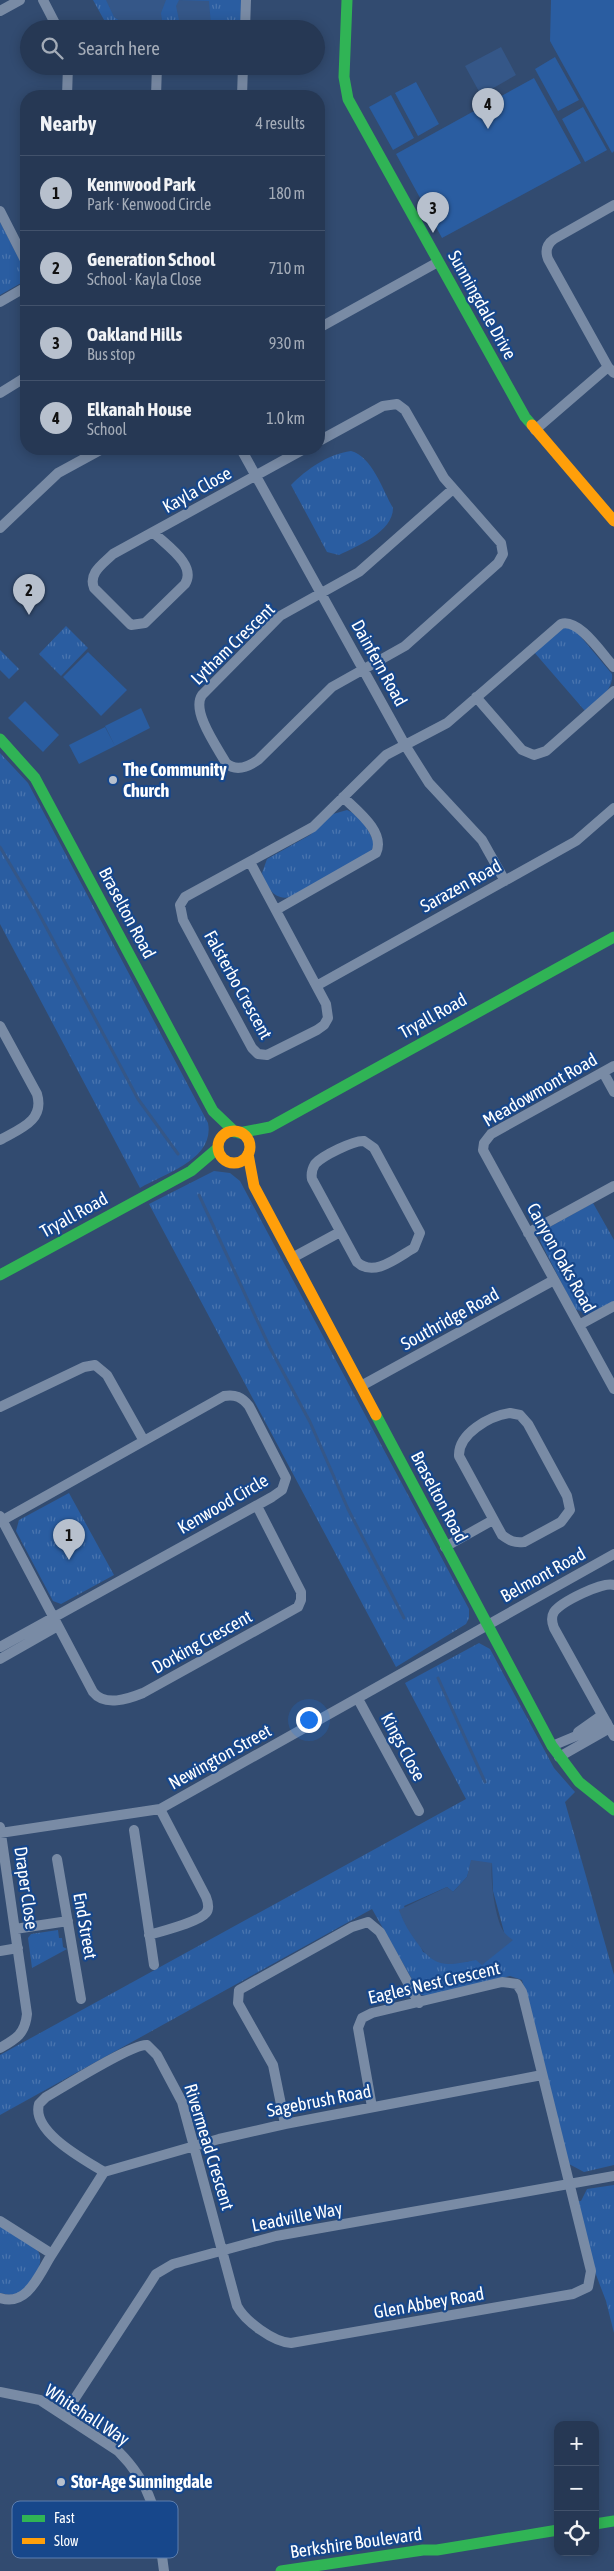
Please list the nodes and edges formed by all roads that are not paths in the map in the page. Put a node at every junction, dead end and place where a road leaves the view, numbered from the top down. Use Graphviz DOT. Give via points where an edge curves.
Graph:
graph roads {
  1 [pos="20,0"];
  2 [pos="43,0"];
  3 [pos="246,0"];
  4 [pos="347,0"];
  5 [pos="0,11"];
  6 [pos="53,20"];
  7 [pos="245,20"];
  8 [pos="68,75"];
  9 [pos="157,75"];
  10 [pos="243,75"];
  11 [pos="67,90"];
  12 [pos="156,90"];
  13 [pos="242,90"];
  14 [pos="614,205"];
  15 [pos="0,210"];
  16 [pos="20,250"];
  17 [pos="438,262"];
  18 [pos="20,290"];
  19 [pos="0,302"];
  20 [pos="325,325"];
  21 [pos="611,370"];
  22 [pos="20,380"];
  23 [pos="0,392"];
  24 [pos="535,430"];
  25 [pos="325,438"];
  26 [pos="91,455"];
  27 [pos="244,455"];
  28 [pos="293,455"];
  29 [pos="256,475"];
  30 [pos="453,489"];
  31 [pos="614,521"];
  32 [pos="0,528"];
  33 [pos="154,533"];
  34 [pos="322,593"];
  35 [pos="614,667"];
  36 [pos="365,669"];
  37 [pos="614,691"];
  38 [pos="476,697"];
  39 [pos="0,739"];
  40 [pos="405,745"];
  41 [pos="343,797"];
  42 [pos="614,808"];
  43 [pos="250,862"];
  44 [pos="505,881"];
  45 [pos="276,910"];
  46 [pos="614,937"];
  47 [pos="318,985"];
  48 [pos="0,1026"];
  49 [pos="614,1066"];
  50 [pos="603,1072"];
  51 [pos="614,1092"];
  52 [pos="213,1111"];
  53 [pos="270,1127"];
  54 [pos="237,1132"];
  55 [pos="0,1140"];
  56 [pos="484,1143"];
  57 [pos="218,1145"];
  58 [pos="249,1151"];
  59 [pos="228,1162"];
  60 [pos="191,1171"];
  61 [pos="254,1186"];
  62 [pos="614,1186"];
  63 [pos="340,1232"];
  64 [pos="528,1233"];
  65 [pos="292,1258"];
  66 [pos="0,1275"];
  67 [pos="554,1280"];
  68 [pos="614,1306"];
  69 [pos="579,1325"];
  70 [pos="362,1386"];
  71 [pos="614,1388"];
  72 [pos="0,1407"];
  73 [pos="144,1441"];
  74 [pos="257,1506"];
  75 [pos="1,1518"];
  76 [pos="494,1520"];
  77 [pos="445,1547"];
  78 [pos="614,1554"];
  79 [pos="614,1585"];
  80 [pos="56,1622"];
  81 [pos="488,1624"];
  82 [pos="0,1647"];
  83 [pos="0,1659"];
  84 [pos="358,1699"];
  85 [pos="608,1726"];
  86 [pos="552,1746"];
  87 [pos="559,1757"];
  88 [pos="160,1809"];
  89 [pos="614,1810"];
  90 [pos="418,1811"];
  91 [pos="134,1830"];
  92 [pos="0,1831"];
  93 [pos="57,1859"];
  94 [pos="68,1921"];
  95 [pos="15,1929"];
  96 [pos="150,1935"];
  97 [pos="18,1948"];
  98 [pos="0,1951"];
  99 [pos="154,1965"];
  100 [pos="81,1999"];
  101 [pos="419,2003"];
  102 [pos="0,2048"];
  103 [pos="542,2074"];
  104 [pos="372,2107"];
  105 [pos="285,2124"];
  106 [pos="194,2146"];
  107 [pos="104,2172"];
  108 [pos="614,2176"];
  109 [pos="569,2183"];
  110 [pos="0,2221"];
  111 [pos="222,2251"];
  112 [pos="52,2254"];
  113 [pos="0,2298"];
  114 [pos="0,2392"];
  115 [pos="64,2415"];
  116 [pos="151,2501"];
  117 [pos="614,2520"];
  118 [pos="599,2523"];
  119 [pos="554,2531"];
  120 [pos="437,2550"];
  121 [pos="162,2558"];
  122 [pos="164,2571"];
  123 [pos="281,2571"];
  124 [pos="331,2571"];
  1 -- 5 [label="street"];
  2 -- 6 [label="street"];
  3 -- 7 [label="street"];
  4 -- 17 [label="street, Sunningdale Drive" via="346,92"];
  8 -- 11 [label="street"];
  9 -- 12 [label="street"];
  10 -- 13 [label="street"];
  14 -- 21 [label="street" via="554,239 547,251 548,259"];
  15 -- 16 [label="street"];
  17 -- 20 [label="street"];
  17 -- 24 [label="street, Sunningdale Drive" via="525,418"];
  18 -- 19 [label="street"];
  21 -- 24 [label="street"];
  22 -- 23 [label="street"];
  24 -- 31 [label="street, Sunningdale Drive"];
  25 -- 30 [label="street" via="383,406 397,404 405,410"];
  26 -- 32 [label="street" via="58,473"];
  27 -- 29 [label="street, Dainfern Road"];
  28 -- 29 [label="street, Kayla Close"];
  29 -- 33 [label="street, Kayla Close"];
  29 -- 34 [label="street, Dainfern Road"];
  30 -- 34 [label="street, Lytham Crescent" via="359,572"];
  30 -- 36 [label="street, Lytham Crescent" via="501,543 502,557 405,646"];
  33 -- 33 [label="street, Kayla Close" via="184,563 188,578 145,623 131,625 94,588 93,576 113,554"];
  34 -- 36 [label="street, Dainfern Road"];
  34 -- 36 [label="street, Lytham Crescent" via="274,622 199,699 199,714 226,763 236,768 253,764 332,687"];
  35 -- 38 [label="street, Falsterbo Crescent" via="578,627 564,622"];
  36 -- 40 [label="street, Dainfern Road"];
  37 -- 38 [label="street" via="546,751 534,755 522,750"];
  38 -- 40 [label="street, Falsterbo Crescent" via="447,723"];
  39 -- 52 [label="street, Braselton Road" via="35,778"];
  40 -- 41 [label="street, Falsterbo Crescent" via="386,755"];
  40 -- 44 [label="street, Dainfern Road" via="429,782 482,840"];
  41 -- 43 [label="street, Falsterbo Crescent" via="313,827"];
  41 -- 45 [label="street" via="369,824 379,842 376,853"];
  42 -- 44 [label="street, Sarazen Road" via="576,841"];
  43 -- 45 [label="street, Falsterbo Crescent"];
  43 -- 47 [label="street, Falsterbo Crescent" via="185,897 180,909 253,1051 271,1054 324,1025 328,1012"];
  44 -- 47 [label="street, Sarazen Road"];
  45 -- 47 [label="street, Falsterbo Crescent"];
  46 -- 53 [label="street, Tryall Road"];
  48 -- 55 [label="street" via="37,1094 39,1104 31,1123"];
  49 -- 50 [label="street, Meadowmont Road"];
  50 -- 51 [label="street"];
  50 -- 56 [label="street, Meadowmont Road" via="491,1134"];
  52 -- 54 [label="street, Braselton Road"];
  52 -- 57 [label="street, Braselton Road"];
  53 -- 54 [label="street, Tryall Road"];
  53 -- 58 [label="street, Tryall Road"];
  54 -- 57 [label="street" via="224,1135"];
  54 -- 58 [label="street" via="247,1139"];
  56 -- 64 [label="street, Canyon Oaks Road" via="484,1153"];
  57 -- 59 [label="street" via="219,1154"];
  57 -- 60 [label="street, Tryall Road"];
  58 -- 59 [label="street" via="240,1162"];
  58 -- 61 [label="street, Braselton Road"];
  59 -- 60 [label="street, Tryall Road"];
  59 -- 61 [label="street, Braselton Road"];
  60 -- 66 [label="street, Tryall Road"];
  61 -- 65 [label="street, Braselton Road"];
  62 -- 64 [label="street"];
  63 -- 63 [label="street" via="313,1183 312,1171 319,1160 354,1142 364,1141 378,1156 418,1228 419,1238 414,1248 369,1269 357,1262"];
  63 -- 65 [label="street"];
  64 -- 67 [label="street, Canyon Oaks Road"];
  65 -- 70 [label="street, Braselton Road"];
  67 -- 69 [label="street, Canyon Oaks Road"];
  67 -- 70 [label="street, Southridge Road"];
  68 -- 69 [label="street"];
  69 -- 71 [label="street, Canyon Oaks Road"];
  70 -- 77 [label="street, Braselton Road"];
  72 -- 73 [label="street" via="84,1367 95,1365 107,1375"];
  73 -- 74 [label="street, Kenwood Circle" via="224,1396 241,1398 286,1478 282,1490"];
  73 -- 75 [label="street, Kenwood Circle"];
  74 -- 80 [label="street, Kenwood Circle"];
  74 -- 80 [label="street, Dorking Crescent" via="302,1592 295,1609 143,1693 116,1700 101,1699 93,1692"];
  75 -- 80 [label="street, Kenwood Circle"];
  76 -- 76 [label="street" via="462,1464 459,1446 464,1437 485,1423 504,1414 515,1413 528,1424 567,1496 570,1510 567,1517 553,1527 517,1543 502,1535"];
  76 -- 77 [label="street"];
  77 -- 81 [label="street, Braselton Road"];
  78 -- 81 [label="street, Belmont Road"];
  79 -- 85 [label="street" via="602,1584 560,1607 552,1620"];
  80 -- 82 [label="street"];
  80 -- 83 [label="street"];
  81 -- 84 [label="street, Newington Street"];
  81 -- 86 [label="street, Braselton Road"];
  84 -- 88 [label="street, Newington Street"];
  84 -- 90 [label="street, Kings Close"];
  85 -- 86 [label="street" via="587,1724 576,1734"];
  85 -- 87 [label="street"];
  86 -- 87 [label="street, Braselton Road"];
  87 -- 89 [label="street, Braselton Road" via="582,1786"];
  88 -- 92 [label="street, Newington Street"];
  88 -- 96 [label="street" via="209,1906 200,1918"];
  91 -- 96 [label="street"];
  92 -- 95 [label="street, Draper Close"];
  93 -- 94 [label="street, End Street"];
  94 -- 95 [label="street"];
  94 -- 100 [label="street, End Street"];
  95 -- 97 [label="street, Draper Close"];
  96 -- 99 [label="street"];
  97 -- 98 [label="street, Draper Close"];
  97 -- 102 [label="street, Draper Close" via="26,2025 21,2036"];
  101 -- 103 [label="street, Eagles Nest Crescent" via="502,1982 516,1984 522,1992"];
  101 -- 104 [label="street, Eagles Nest Crescent" via="372,2013 359,2022"];
  101 -- 105 [label="street" via="380,1932 368,1922 352,1927 239,1990 238,2003 273,2065"];
  103 -- 104 [label="street, Sagebrush Road"];
  103 -- 109 [label="street, Eagles Nest Crescent"];
  104 -- 105 [label="street, Sagebrush Road"];
  105 -- 106 [label="street, Sagebrush Road"];
  106 -- 107 [label="street, Sagebrush Road"];
  106 -- 107 [label="street, Rivermead Crescent" via="178,2092 158,2055 150,2046 143,2044 38,2104 40,2118 51,2136"];
  106 -- 111 [label="street, Rivermead Crescent"];
  107 -- 112 [label="street"];
  108 -- 109 [label="street, Leadville Way"];
  109 -- 111 [label="street, Leadville Way" via="276,2236"];
  109 -- 111 [label="street, Glen Abbey Road" via="591,2278 584,2290 573,2294 284,2343 240,2312"];
  110 -- 112 [label="street"];
  111 -- 115 [label="street, Leadville Way" via="172,2264 156,2274"];
  112 -- 113 [label="street" via="24,2296 13,2300"];
  114 -- 115 [label="street, Whitehall Way" via="31,2397"];
  115 -- 116 [label="street, Whitehall Way" via="118,2451 144,2484"];
  117 -- 118 [label="street"];
  119 -- 120 [label="street, Berkshire Boulevard"];
  120 -- 123 [label="street, Berkshire Boulevard"];
  120 -- 124 [label="street, Berkshire Boulevard"];
  121 -- 122 [label="street, Whitehall Way"];
}
